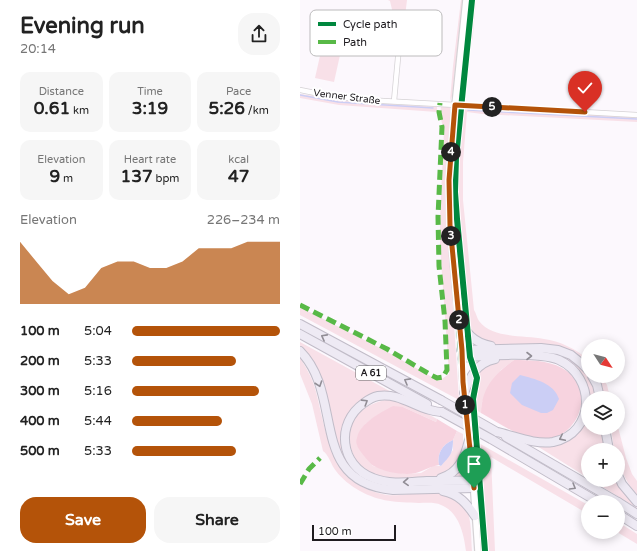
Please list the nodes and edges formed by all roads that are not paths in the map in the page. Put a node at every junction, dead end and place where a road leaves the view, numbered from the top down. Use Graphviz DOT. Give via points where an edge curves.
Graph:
graph roads {
  1 [pos="466,0"];
  2 [pos="398,56"];
  3 [pos="300,90"];
  4 [pos="394,101"];
  5 [pos="455,105"];
  6 [pos="637,115"];
  7 [pos="458,316"];
  8 [pos="300,324"];
  9 [pos="300,334"];
  10 [pos="500,348"];
  11 [pos="300,350"];
  12 [pos="462,354"];
  13 [pos="508,356"];
  14 [pos="581,363"];
  15 [pos="464,393"];
  16 [pos="442,412"];
  17 [pos="497,432"];
  18 [pos="469,440"];
  19 [pos="473,484"];
  20 [pos="427,485"];
  21 [pos="624,487"];
  22 [pos="586,495"];
  23 [pos="606,495"];
  24 [pos="637,502"];
  25 [pos="625,506"];
  26 [pos="637,514"];
  27 [pos="475,516"];
  28 [pos="625,518"];
  29 [pos="637,526"];
  30 [pos="478,551"];
  1 -- 5 [label="street"];
  2 -- 4 [label="street, Venner Straße"];
  3 -- 4 [label="street, Venner Straße" via="330,96"];
  4 -- 5 [label="street, Venner Straße"];
  5 -- 6 [label="street, Venner Straße"];
  5 -- 7 [label="street" via="449,180"];
  7 -- 10 [label="highway" via="468,334 482,344"];
  7 -- 12 [label="street"];
  17 -- 8 [label="highway, A 61, one-way, bridge"];
  9 -- 16 [label="highway, A 61"];
  10 -- 12 [label="highway"];
  10 -- 14 [label="highway" via="558,350 571,355"];
  11 -- 20 [label="highway, one-way" via="316,375 324,398 334,446 342,464 350,473 366,484 381,489"];
  12 -- 13 [label="highway"];
  12 -- 15 [label="street"];
  13 -- 15 [label="highway" via="477,367"];
  13 -- 17 [label="highway, one-way" via="541,356 558,360 572,368 581,378 587,402 581,422 574,431 554,442 532,441"];
  15 -- 18 [label="street"];
  20 -- 16 [label="highway, one-way" via="389,483 361,472 350,459 345,447 346,425 358,406 377,396 398,397"];
  16 -- 22 [label="highway, A 61, one-way, bridge"];
  17 -- 23 [label="highway, A 61"];
  18 -- 19 [label="street"];
  18 -- 20 [label="highway" via="460,466 451,474"];
  19 -- 20 [label="highway"];
  19 -- 27 [label="street"];
  20 -- 27 [label="highway" via="458,497"];
  21 -- 24 [label="highway"];
  25 -- 26 [label="highway, A 61"];
  27 -- 30 [label="street"];
  28 -- 29 [label="highway"];
}
